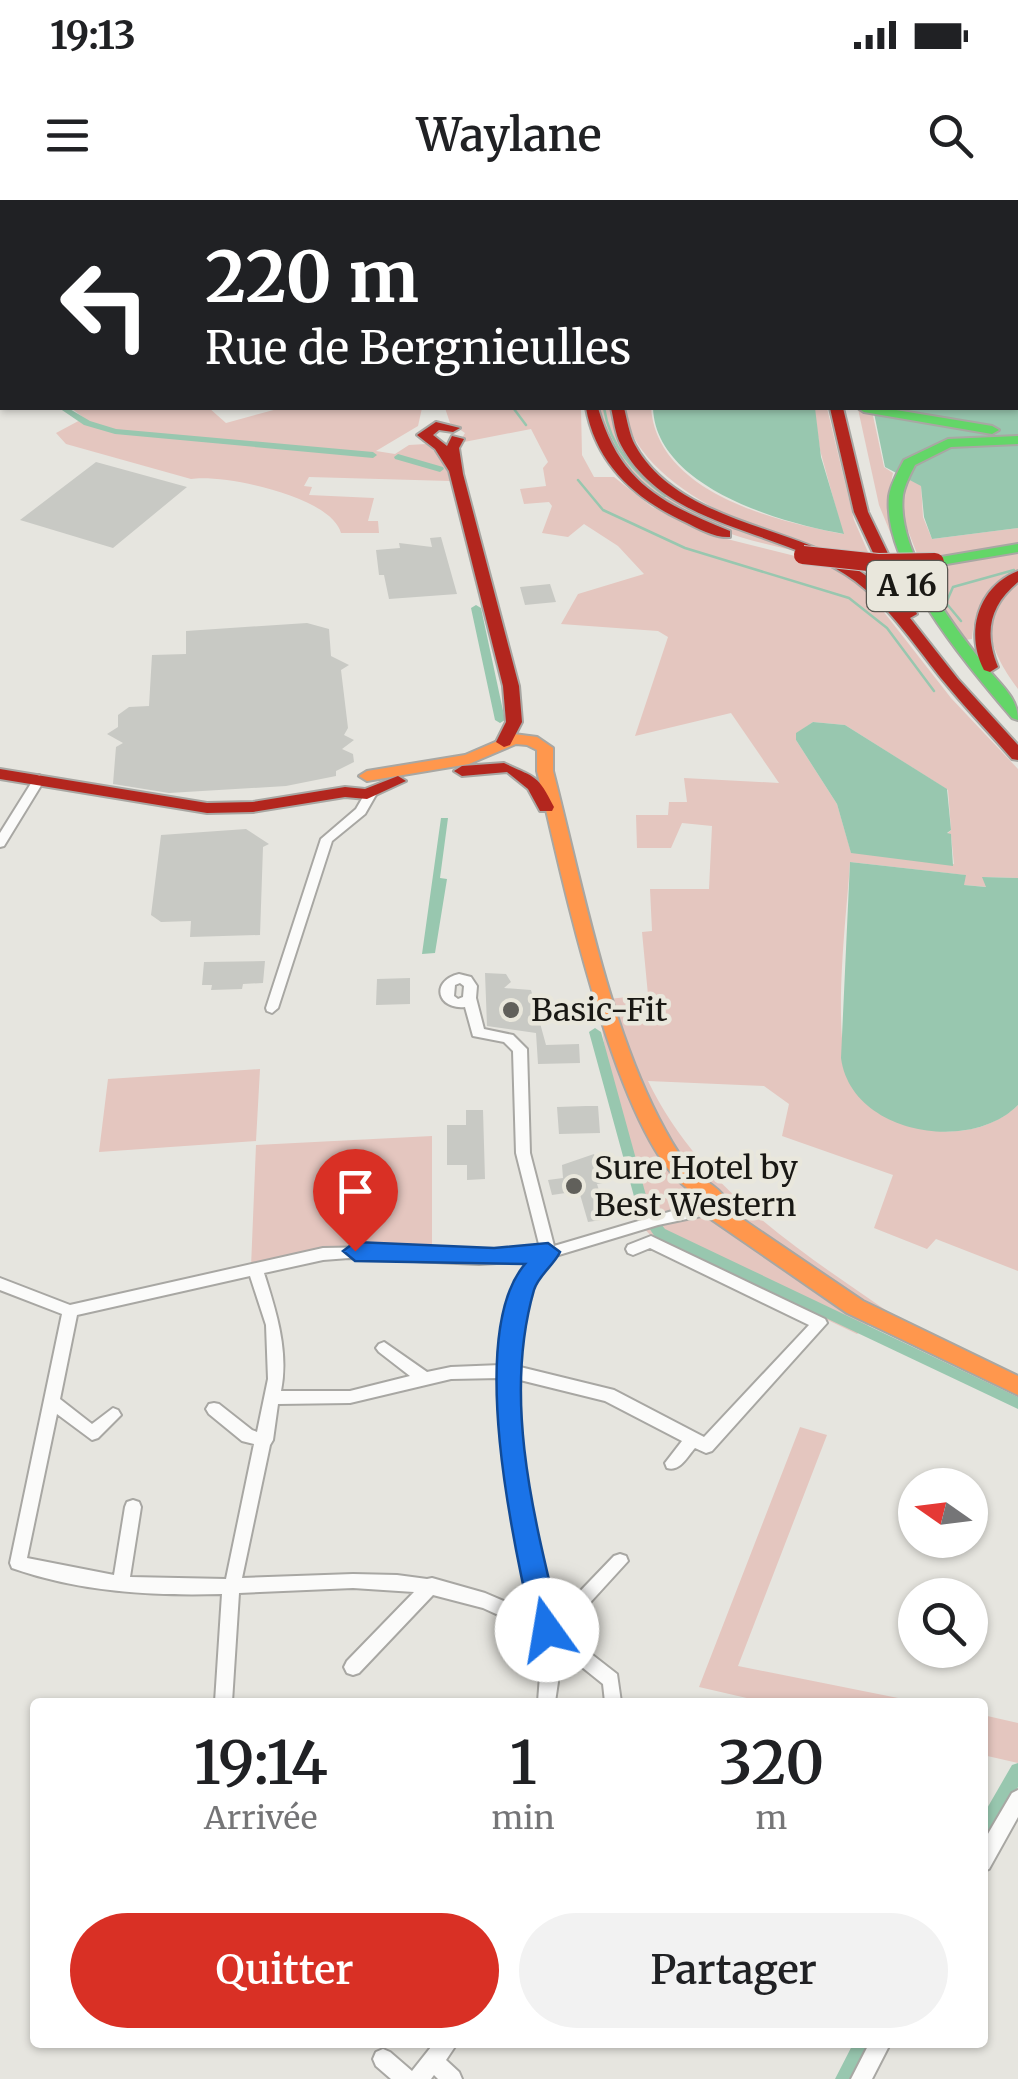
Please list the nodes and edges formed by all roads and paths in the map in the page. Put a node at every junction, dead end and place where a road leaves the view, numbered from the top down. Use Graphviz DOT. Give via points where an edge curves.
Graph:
graph roads {
  1 [pos="592,410"];
  2 [pos="618,410"];
  3 [pos="837,410"];
  4 [pos="850,410"];
  5 [pos="874,410"];
  6 [pos="434,422"];
  7 [pos="455,433"];
  8 [pos="1018,438"];
  9 [pos="456,474"];
  10 [pos="1018,548"];
  11 [pos="1018,575"];
  12 [pos="504,649"];
  13 [pos="1018,702"];
  14 [pos="1018,715"];
  15 [pos="985,718"];
  16 [pos="1018,738"];
  17 [pos="540,752"];
  18 [pos="1018,755"];
  19 [pos="505,757"];
  20 [pos="0,774"];
  21 [pos="39,780"];
  22 [pos="362,791"];
  23 [pos="0,843"];
  24 [pos="566,850"];
  25 [pos="470,999"];
  26 [pos="272,1008"];
  27 [pos="700,1202"];
  28 [pos="633,1249"];
  29 [pos="548,1252"];
  30 [pos="519,1257"];
  31 [pos="283,1262"];
  32 [pos="255,1268"];
  33 [pos="524,1282"];
  34 [pos="0,1284"];
  35 [pos="264,1289"];
  36 [pos="70,1310"];
  37 [pos="384,1348"];
  38 [pos="510,1371"];
  39 [pos="424,1378"];
  40 [pos="1018,1386"];
  41 [pos="274,1398"];
  42 [pos="50,1400"];
  43 [pos="214,1409"];
  44 [pos="113,1415"];
  45 [pos="693,1438"];
  46 [pos="265,1440"];
  47 [pos="673,1463"];
  48 [pos="133,1507"];
  49 [pos="620,1561"];
  50 [pos="121,1585"];
  51 [pos="232,1585"];
  52 [pos="432,1585"];
  53 [pos="546,1625"];
  54 [pos="354,1667"];
  55 [pos="223,1698"];
  56 [pos="547,1698"];
  57 [pos="612,1698"];
  58 [pos="1018,1800"];
  59 [pos="988,1852"];
  60 [pos="443,2048"];
  61 [pos="879,2048"];
  62 [pos="383,2059"];
  63 [pos="433,2061"];
  64 [pos="406,2079"];
  65 [pos="418,2079"];
  66 [pos="452,2079"];
  67 [pos="861,2079"];
  1 -- 10 [label="main road, bridge" via="606,455 653,499 728,535 803,554 878,562 935,562"];
  2 -- 15 [label="main road" via="626,440 656,476 705,508 854,573"];
  3 -- 15 [label="main road, A 16" via="853,486 884,567 922,634"];
  4 -- 16 [label="main road, A 16" via="865,485 897,566 948,652"];
  5 -- 8 [label="main road"];
  6 -- 7 [label="main road"];
  6 -- 7 [label="main road" via="444,420"];
  6 -- 9 [label="main road"];
  7 -- 9 [label="main road"];
  8 -- 14 [label="main road" via="960,442 922,453 901,470 893,494 902,536 933,600"];
  9 -- 12 [label="main road"];
  11 -- 13 [label="main road" via="990,597 977,628 988,665"];
  12 -- 17 [label="main road"];
  12 -- 19 [label="main road" via="514,718"];
  15 -- 18 [label="main road, A 16"];
  17 -- 19 [label="main road"];
  17 -- 19 [label="main road" via="532,770"];
  17 -- 24 [label="main road"];
  19 -- 22 [label="main road"];
  19 -- 24 [label="main road" via="537,789"];
  20 -- 21 [label="main road"];
  21 -- 22 [label="main road" via="151,801 239,808"];
  21 -- 23 [label="street"];
  22 -- 26 [label="street" via="327,840"];
  24 -- 27 [label="main road" via="627,1073"];
  25 -- 29 [label="street" via="478,1033 519,1046 524,1153"];
  27 -- 29 [label="street" via="642,1227"];
  27 -- 40 [label="main road" via="864,1313"];
  28 -- 45 [label="street" via="651,1242 820,1323 706,1446"];
  29 -- 30 [label="street"];
  29 -- 33 [label="street"];
  30 -- 31 [label="street" via="365,1251"];
  30 -- 33 [label="street"];
  31 -- 32 [label="street"];
  31 -- 35 [label="street"];
  32 -- 35 [label="street"];
  32 -- 36 [label="street"];
  33 -- 38 [label="street"];
  34 -- 36 [label="street"];
  35 -- 41 [label="street" via="275,1342"];
  36 -- 42 [label="street"];
  37 -- 39 [label="street"];
  38 -- 39 [label="street"];
  38 -- 45 [label="street" via="609,1395"];
  38 -- 53 [label="street" via="516,1492"];
  39 -- 41 [label="street" via="350,1397"];
  41 -- 46 [label="street"];
  42 -- 44 [label="street" via="92,1434"];
  42 -- 50 [label="street" via="18,1563"];
  43 -- 46 [label="street" via="248,1436"];
  45 -- 47 [label="street"];
  46 -- 51 [label="street"];
  48 -- 50 [label="street"];
  49 -- 53 [label="street" via="570,1614"];
  50 -- 51 [label="street"];
  51 -- 52 [label="street" via="356,1578"];
  51 -- 55 [label="street"];
  52 -- 53 [label="street"];
  52 -- 54 [label="street"];
  53 -- 56 [label="street"];
  53 -- 57 [label="street" via="611,1680"];
  58 -- 59 [label="street"];
  60 -- 63 [label="street"];
  61 -- 67 [label="street"];
  62 -- 64 [label="street"];
  63 -- 65 [label="street"];
  63 -- 66 [label="street"];
}
